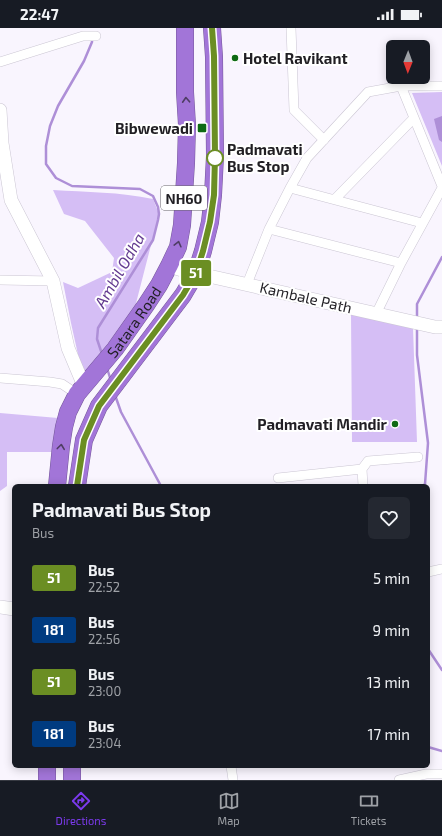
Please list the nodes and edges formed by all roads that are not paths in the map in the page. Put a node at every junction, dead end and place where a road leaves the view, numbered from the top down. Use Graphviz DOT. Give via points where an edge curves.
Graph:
graph roads {
  1 [pos="184,28"];
  2 [pos="212,28"];
  3 [pos="291,28"];
  4 [pos="96,36"];
  5 [pos="0,62"];
  6 [pos="401,86"];
  7 [pos="442,86"];
  8 [pos="0,110"];
  9 [pos="414,118"];
  10 [pos="324,140"];
  11 [pos="1,143"];
  12 [pos="442,187"];
  13 [pos="290,188"];
  14 [pos="335,199"];
  15 [pos="422,223"];
  16 [pos="270,229"];
  17 [pos="401,263"];
  18 [pos="169,266"];
  19 [pos="196,273"];
  20 [pos="0,280"];
  21 [pos="53,281"];
  22 [pos="247,284"];
  23 [pos="376,314"];
  24 [pos="442,327"];
  25 [pos="0,378"];
  26 [pos="84,386"];
  27 [pos="418,457"];
  28 [pos="362,469"];
  29 [pos="278,478"];
  30 [pos="57,484"];
  31 [pos="77,484"];
  32 [pos="363,484"];
  33 [pos="442,569"];
  34 [pos="430,572"];
  35 [pos="0,607"];
  36 [pos="12,609"];
  37 [pos="47,768"];
  38 [pos="72,768"];
  39 [pos="233,768"];
  40 [pos="442,774"];
  41 [pos="47,780"];
  42 [pos="72,780"];
  43 [pos="233,780"];
  44 [pos="399,780"];
  18 -- 1 [label="highway, Satara Road / NH60, one-way" via="178,247 184,195 187,126"];
  2 -- 19 [label="highway, Satara Road / NH60" via="214,195 210,222"];
  3 -- 10 [label="street" via="294,110"];
  4 -- 5 [label="street" via="83,36"];
  6 -- 7 [label="street"];
  6 -- 9 [label="street"];
  6 -- 10 [label="street" via="368,92"];
  8 -- 11 [label="street"];
  9 -- 12 [label="street"];
  9 -- 14 [label="street"];
  10 -- 13 [label="street" via="307,158"];
  11 -- 21 [label="street" via="11,200"];
  12 -- 15 [label="street"];
  13 -- 14 [label="street"];
  13 -- 16 [label="street"];
  14 -- 15 [label="street"];
  15 -- 17 [label="street"];
  16 -- 17 [label="street"];
  16 -- 22 [label="street"];
  17 -- 23 [label="street"];
  18 -- 19 [label="street, Kambale Path"];
  18 -- 26 [label="highway, Satara Road / NH60" via="115,349"];
  19 -- 22 [label="street, Kambale Path"];
  19 -- 31 [label="highway, Satara Road / NH60" via="183,295 99,406 84,440"];
  20 -- 21 [label="street"];
  21 -- 26 [label="street" via="68,348"];
  22 -- 23 [label="street, Kambale Path"];
  23 -- 24 [label="street, Kambale Path"];
  25 -- 26 [label="street"];
  30 -- 26 [label="highway, Satara Road / NH60, one-way" via="68,412"];
  27 -- 28 [label="street" via="368,461"];
  28 -- 29 [label="street"];
  28 -- 32 [label="street"];
  33 -- 34 [label="street"];
  35 -- 36 [label="street"];
  37 -- 41 [label="highway"];
  38 -- 42 [label="highway"];
  39 -- 43 [label="street"];
  40 -- 44 [label="street" via="426,774"];
}
